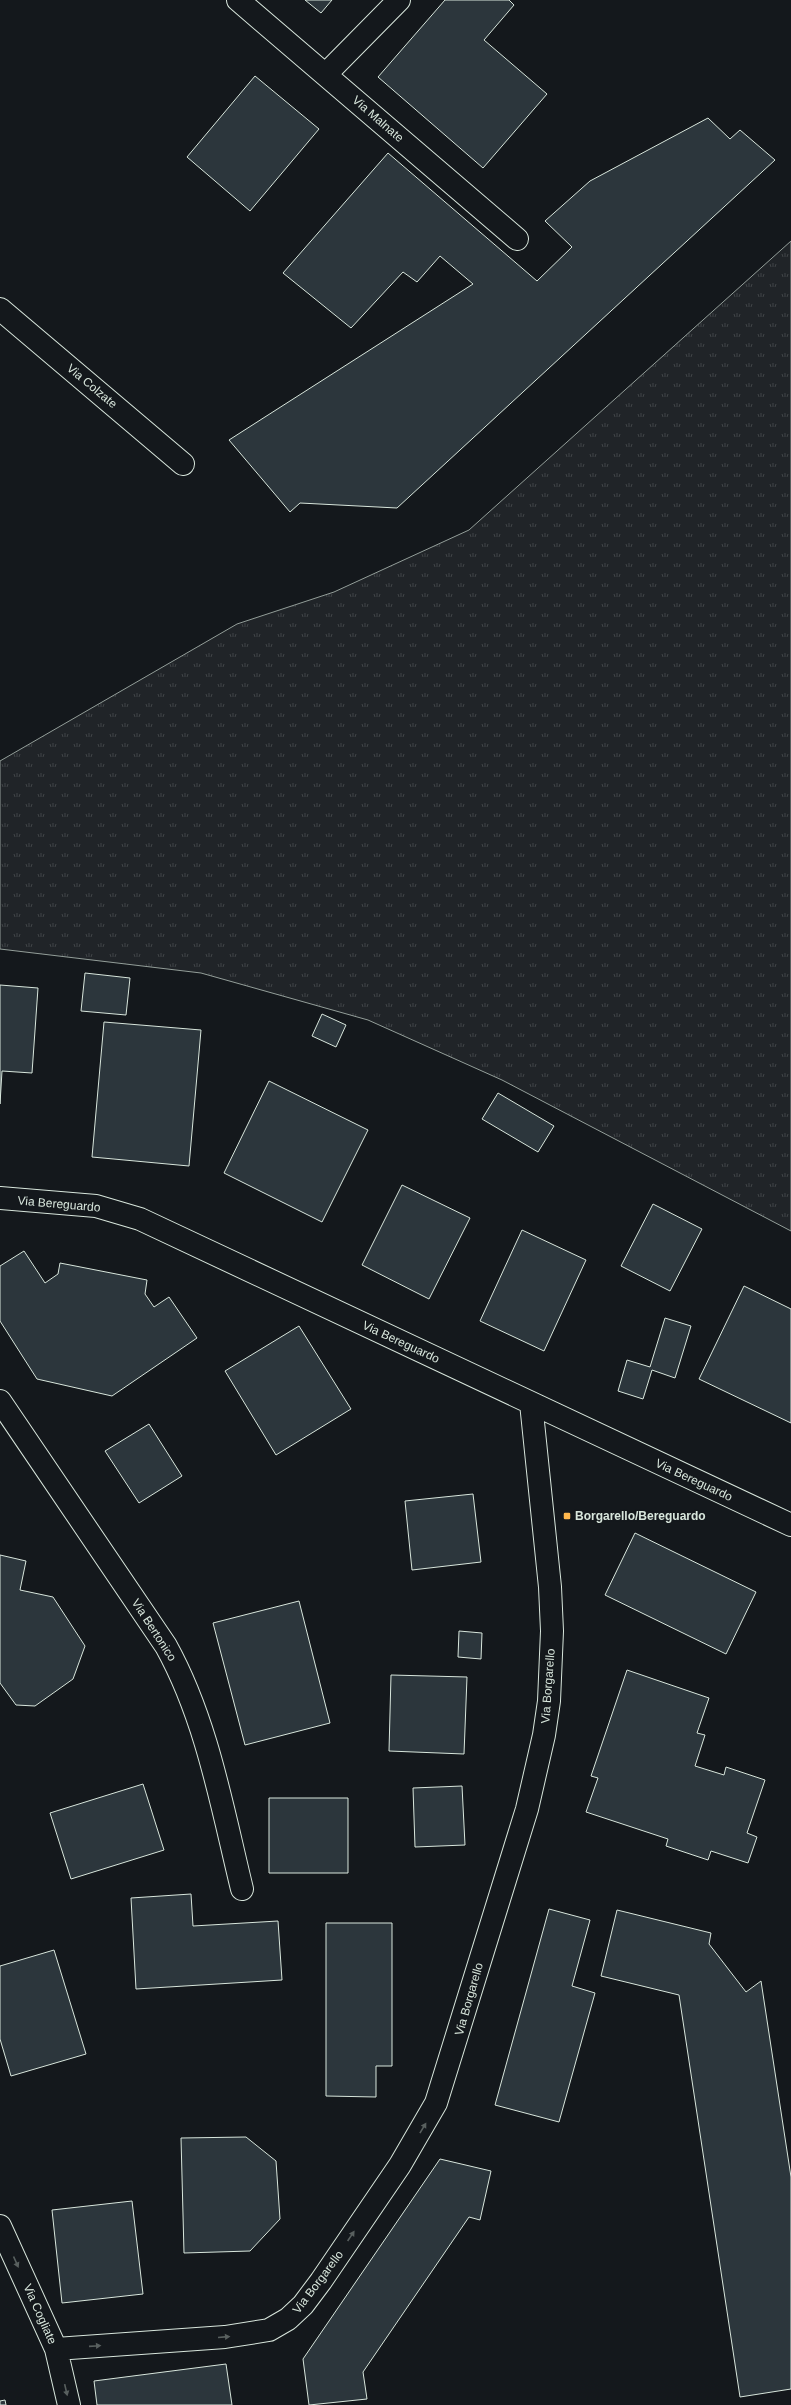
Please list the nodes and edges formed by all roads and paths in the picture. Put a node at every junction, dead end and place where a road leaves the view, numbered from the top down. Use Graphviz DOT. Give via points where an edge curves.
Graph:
graph roads {
  1 [pos="238,0"];
  2 [pos="399,0"];
  3 [pos="326,74"];
  4 [pos="517,239"];
  5 [pos="0,309"];
  6 [pos="183,464"];
  7 [pos="0,1198"];
  8 [pos="0,1401"];
  9 [pos="531,1403"];
  10 [pos="791,1525"];
  11 [pos="242,1889"];
  12 [pos="0,2226"];
  13 [pos="56,2349"];
  14 [pos="69,2405"];
  1 -- 3 [label="street, Via Malnate"];
  2 -- 3 [label="street"];
  3 -- 4 [label="street, Via Malnate"];
  5 -- 6 [label="street, Via Colzate"];
  7 -- 9 [label="street, Via Bereguardo" via="96,1206 140,1219"];
  8 -- 11 [label="street, Via Bertonico" via="166,1646 180,1671 211,1766"];
  9 -- 10 [label="street, Via Bereguardo"];
  13 -- 9 [label="street, Via Borgarello, one-way" via="226,2337 269,2330 288,2319 303,2305 321,2281 400,2165 436,2103 527,1809 549,1701 552,1630 550,1588"];
  12 -- 13 [label="street, Via Cogliate, one-way"];
  13 -- 14 [label="street, Via Cogliate, one-way"];
}
